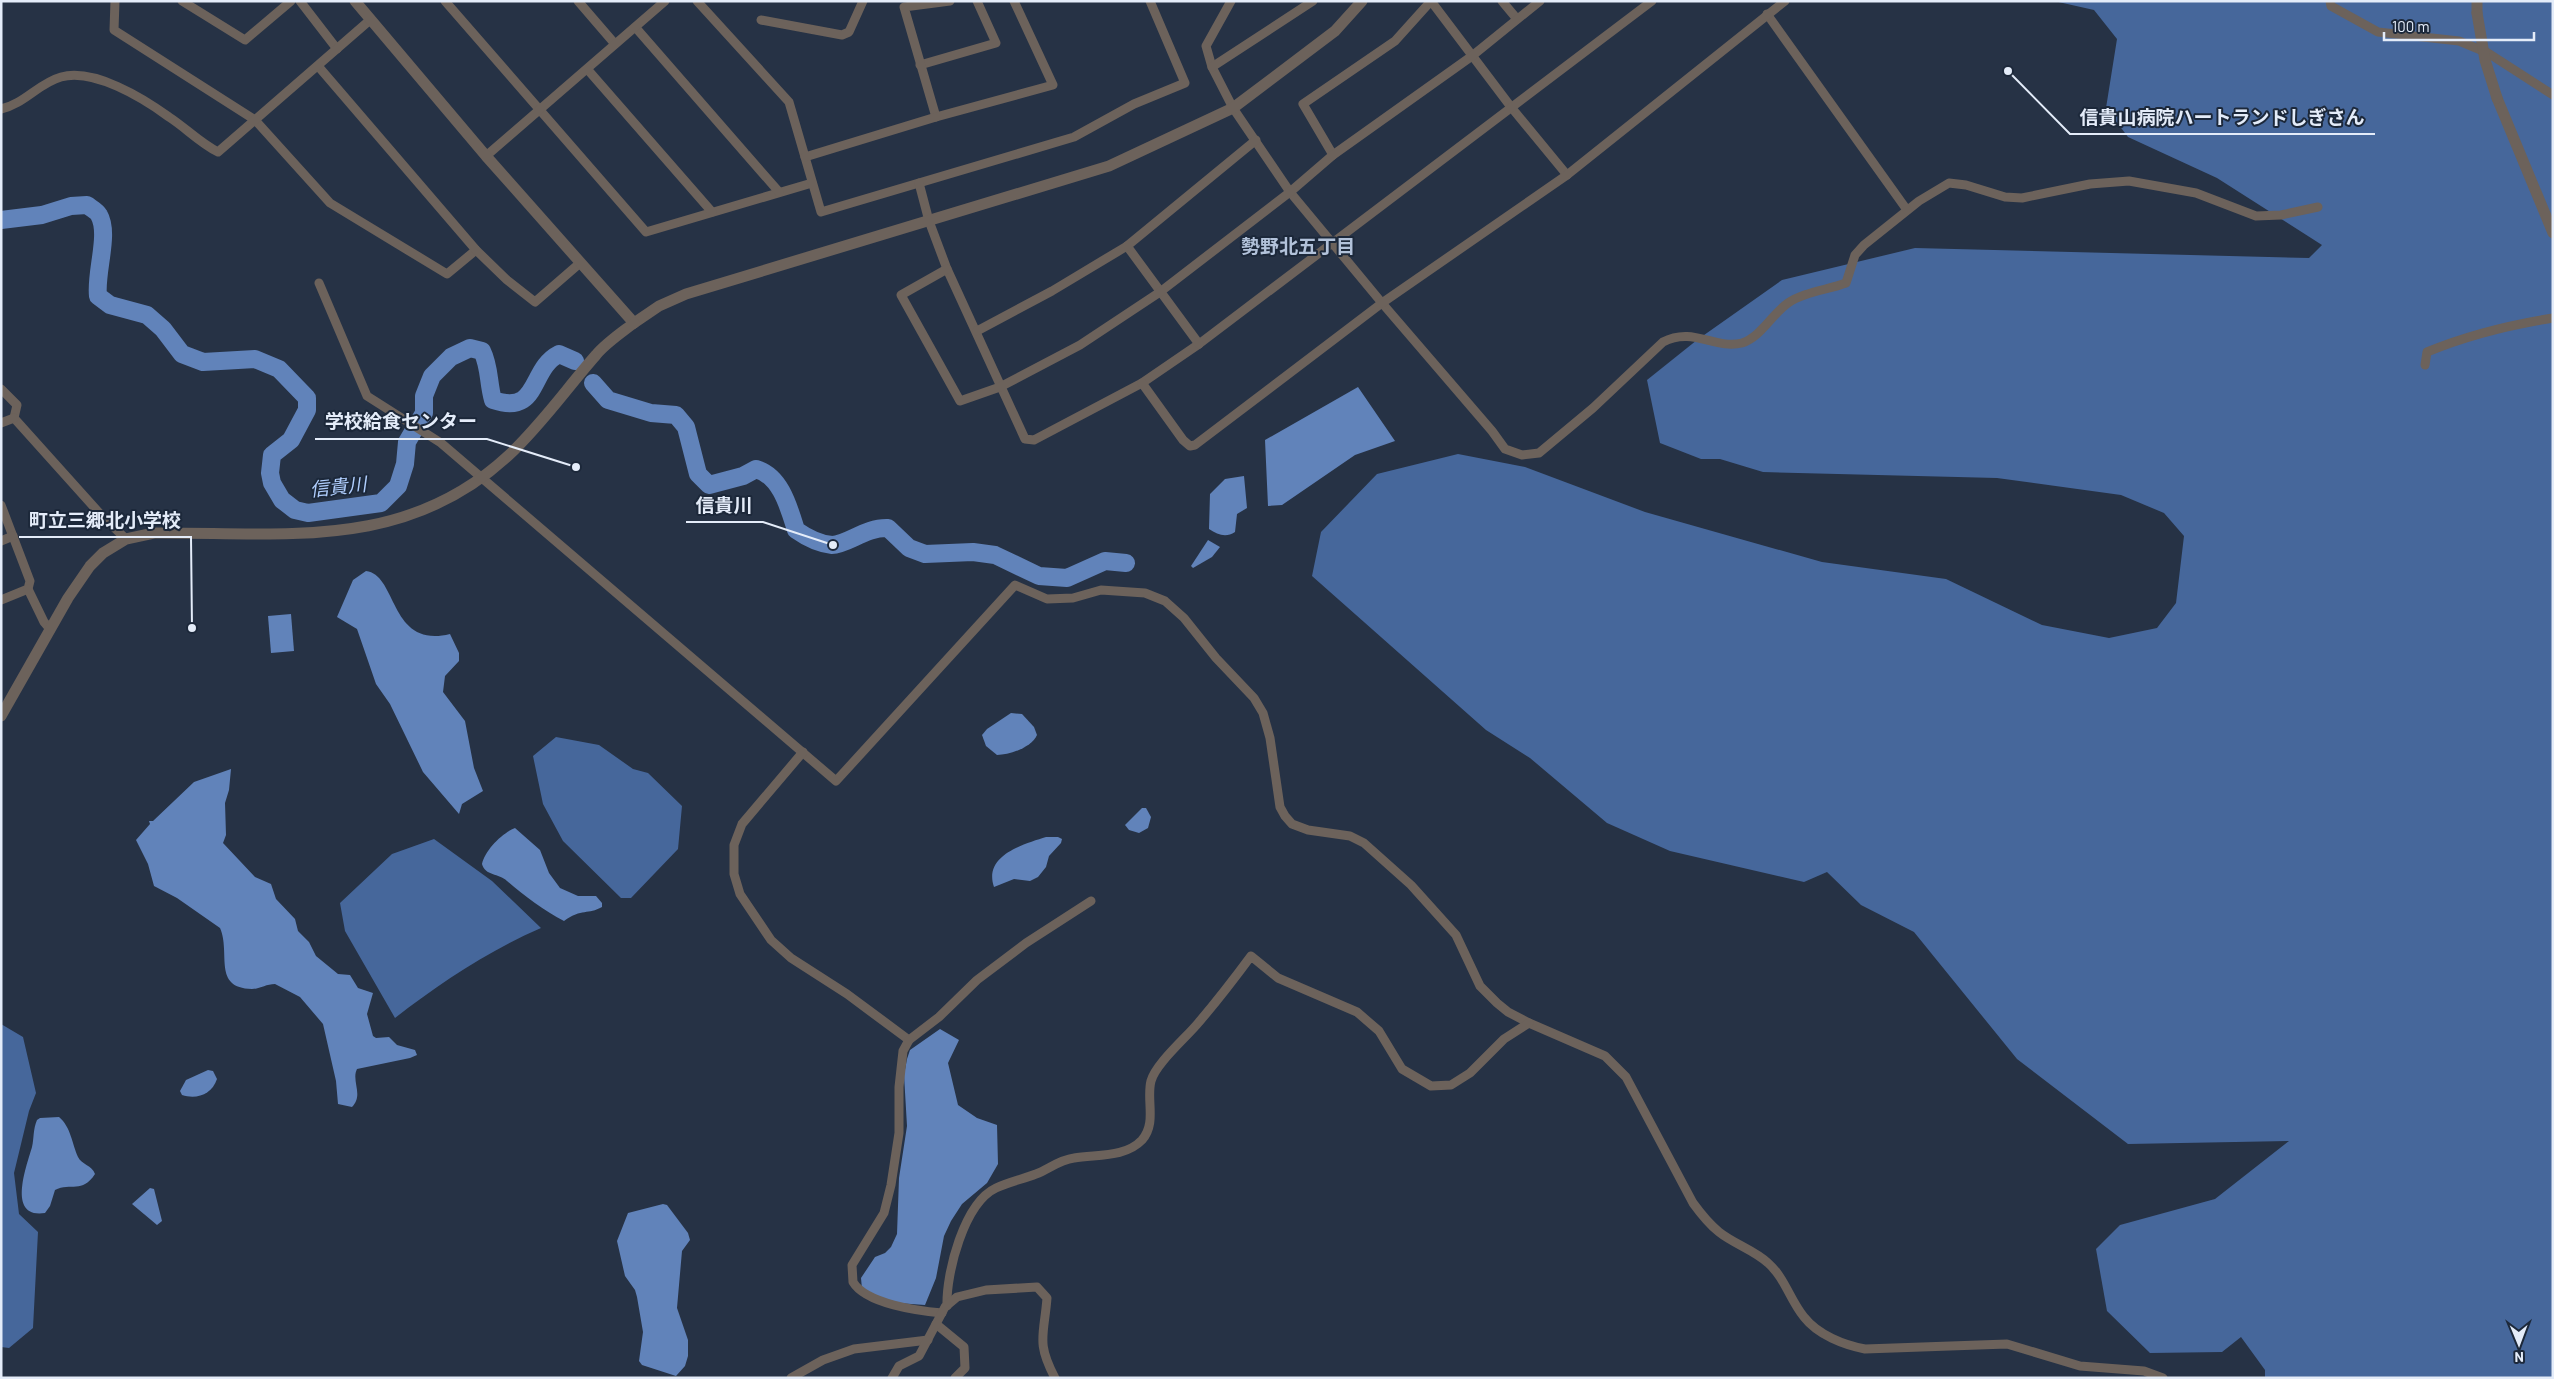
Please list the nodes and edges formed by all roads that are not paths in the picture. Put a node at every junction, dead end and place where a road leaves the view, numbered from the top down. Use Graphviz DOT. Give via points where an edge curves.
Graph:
graph roads {
  1 [pos="115,1"];
  2 [pos="182,1"];
  3 [pos="291,1"];
  4 [pos="300,1"];
  5 [pos="355,1"];
  6 [pos="445,1"];
  7 [pos="578,1"];
  8 [pos="665,1"];
  9 [pos="697,1"];
  10 [pos="864,1"];
  11 [pos="950,1"];
  12 [pos="977,1"];
  13 [pos="1014,1"];
  14 [pos="1150,1"];
  15 [pos="1231,1"];
  16 [pos="1312,1"];
  17 [pos="1362,1"];
  18 [pos="1431,1"];
  19 [pos="1502,1"];
  20 [pos="1540,1"];
  21 [pos="1652,1"];
  22 [pos="1784,1"];
  23 [pos="2330,1"];
  24 [pos="2477,7"];
  25 [pos="1767,14"];
  26 [pos="1517,18"];
  27 [pos="370,20"];
  28 [pos="761,20"];
  29 [pos="636,28"];
  30 [pos="615,44"];
  31 [pos="338,49"];
  32 [pos="1472,56"];
  33 [pos="920,65"];
  34 [pos="318,66"];
  35 [pos="1212,67"];
  36 [pos="588,70"];
  37 [pos="2553,96"];
  38 [pos="1233,108"];
  39 [pos="1511,108"];
  40 [pos="1,109"];
  41 [pos="540,111"];
  42 [pos="936,117"];
  43 [pos="255,120"];
  44 [pos="1256,140"];
  45 [pos="1333,155"];
  46 [pos="486,156"];
  47 [pos="805,157"];
  48 [pos="1567,175"];
  49 [pos="812,183"];
  50 [pos="919,183"];
  51 [pos="779,192"];
  52 [pos="1290,192"];
  53 [pos="2318,207"];
  54 [pos="1907,210"];
  55 [pos="712,212"];
  56 [pos="929,221"];
  57 [pos="2553,233"];
  58 [pos="1332,243"];
  59 [pos="1127,246"];
  60 [pos="476,250"];
  61 [pos="580,263"];
  62 [pos="947,270"];
  63 [pos="320,283"];
  64 [pos="1160,292"];
  65 [pos="1382,303"];
  66 [pos="2553,318"];
  67 [pos="634,323"];
  68 [pos="977,331"];
  69 [pos="1199,344"];
  70 [pos="2425,365"];
  71 [pos="1142,384"];
  72 [pos="1000,387"];
  73 [pos="1,389"];
  74 [pos="14,418"];
  75 [pos="1,423"];
  76 [pos="480,478"];
  77 [pos="1,504"];
  78 [pos="13,536"];
  79 [pos="126,539"];
  80 [pos="1,541"];
  81 [pos="28,589"];
  82 [pos="1,600"];
  83 [pos="50,629"];
  84 [pos="1,716"];
  85 [pos="803,752"];
  86 [pos="1091,901"];
  87 [pos="1529,1023"];
  88 [pos="909,1040"];
  89 [pos="944,1309"];
  90 [pos="936,1324"];
  91 [pos="928,1340"];
  92 [pos="790,1378"];
  93 [pos="892,1378"];
  94 [pos="955,1378"];
  95 [pos="1055,1378"];
  96 [pos="2163,1378"];
  1 -- 43 [label="street" via="114,30"];
  2 -- 3 [label="street" via="245,40"];
  4 -- 31 [label="street"];
  5 -- 27 [label="street"];
  6 -- 41 [label="street"];
  7 -- 30 [label="street"];
  8 -- 29 [label="street"];
  9 -- 47 [label="street" via="789,102"];
  10 -- 28 [label="street" via="849,32 842,35"];
  11 -- 33 [label="street" via="904,7"];
  12 -- 33 [label="street" via="996,43"];
  13 -- 42 [label="street" via="1053,85"];
  14 -- 50 [label="street" via="1185,83 1134,104 1074,137"];
  15 -- 35 [label="street" via="1206,46"];
  16 -- 35 [label="street"];
  17 -- 38 [label="street" via="1335,30"];
  18 -- 32 [label="street"];
  18 -- 45 [label="street" via="1395,41 1303,104"];
  19 -- 26 [label="street"];
  20 -- 26 [label="street"];
  21 -- 39 [label="street"];
  22 -- 25 [label="street"];
  23 -- 37 [label="street" via="2331,6 2378,32 2459,41 2488,53"];
  24 -- 57 [label="street, bridge" via="2485,60 2497,98"];
  25 -- 48 [label="street"];
  25 -- 54 [label="street"];
  26 -- 32 [label="street"];
  27 -- 31 [label="street"];
  27 -- 46 [label="street"];
  29 -- 30 [label="street"];
  29 -- 51 [label="street"];
  30 -- 36 [label="street"];
  31 -- 34 [label="street"];
  32 -- 39 [label="street"];
  32 -- 45 [label="street"];
  33 -- 42 [label="street"];
  34 -- 43 [label="street"];
  34 -- 60 [label="street"];
  35 -- 38 [label="street"];
  36 -- 41 [label="street"];
  36 -- 55 [label="street"];
  38 -- 44 [label="street"];
  38 -- 56 [label="street" via="1110,166"];
  39 -- 48 [label="street"];
  39 -- 58 [label="street"];
  40 -- 43 [label="street" via="14,105 46,83 62,76 74,76 102,80 145,101 218,152"];
  41 -- 46 [label="street"];
  41 -- 55 [label="street" via="646,232"];
  42 -- 47 [label="street"];
  43 -- 60 [label="street" via="330,203 447,274"];
  44 -- 52 [label="street"];
  44 -- 59 [label="street"];
  45 -- 52 [label="street"];
  46 -- 61 [label="street"];
  47 -- 49 [label="street"];
  48 -- 65 [label="street"];
  49 -- 50 [label="street" via="821,212"];
  49 -- 51 [label="street"];
  50 -- 56 [label="street"];
  51 -- 55 [label="street"];
  52 -- 58 [label="street"];
  52 -- 64 [label="street"];
  53 -- 54 [label="street" via="2281,215 2256,216 2196,193 2129,181 2090,184 2022,198 1949,183"];
  54 -- 65 [label="street" via="1864,245 1855,256 1846,283 1788,304 1742,343 1692,335 1673,337 1663,342 1594,408 1539,453 1522,455 1505,449"];
  56 -- 62 [label="street"];
  56 -- 67 [label="street" via="686,294"];
  58 -- 65 [label="street"];
  58 -- 69 [label="street"];
  59 -- 64 [label="street"];
  59 -- 68 [label="street"];
  60 -- 61 [label="street" via="535,302"];
  61 -- 67 [label="street"];
  62 -- 68 [label="street"];
  62 -- 72 [label="street" via="901,295 960,401"];
  63 -- 76 [label="street" via="367,396 441,443"];
  64 -- 69 [label="street"];
  64 -- 72 [label="street" via="1080,345"];
  65 -- 71 [label="street" via="1193,446 1183,440"];
  66 -- 70 [label="street" via="2518,323 2461,338 2427,352"];
  67 -- 76 [label="street" via="598,353 540,425"];
  68 -- 72 [label="street"];
  69 -- 71 [label="street"];
  71 -- 72 [label="street" via="1029,440 1025,439"];
  73 -- 74 [label="street" via="17,405"];
  74 -- 75 [label="street"];
  74 -- 79 [label="street"];
  76 -- 79 [label="street" via="454,496 424,510 343,531 154,533"];
  76 -- 85 [label="street"];
  77 -- 78 [label="street"];
  78 -- 80 [label="street"];
  78 -- 81 [label="street" via="30,581"];
  79 -- 83 [label="street" via="103,553 90,566"];
  81 -- 82 [label="street"];
  81 -- 83 [label="street"];
  83 -- 84 [label="street"];
  85 -- 87 [label="street" via="836,781 1015,585 1047,599 1073,598 1102,590 1145,593 1166,601 1184,618 1264,713 1280,807 1292,824 1308,830 1350,836 1364,843 1411,885 1456,935 1480,986 1508,1012"];
  85 -- 88 [label="street" via="742,824 734,845 734,874 740,894 771,940 791,958 848,994"];
  86 -- 88 [label="street" via="977,980 939,1017"];
  87 -- 89 [label="street" via="1504,1039 1470,1073 1451,1084 1430,1086 1402,1068 1379,1031 1357,1012 1278,978 1251,956 1151,1080 1150,1120 1141,1140 1128,1149 1058,1162 996,1188 980,1201 958,1242"];
  87 -- 96 [label="street" via="1606,1056 1626,1077 1703,1217 1718,1232 1766,1261 1778,1273 1805,1318 1821,1332 1865,1350 2007,1344 2080,1366 2144,1371"];
  88 -- 89 [label="street" via="903,1051 899,1134 891,1185 884,1213 852,1265 853,1282 867,1294 912,1311"];
  89 -- 90 [label="street"];
  89 -- 95 [label="street" via="957,1297 973,1292 1037,1287 1047,1298 1041,1337 1043,1356"];
  90 -- 91 [label="street"];
  90 -- 94 [label="street" via="964,1347 965,1368"];
  91 -- 92 [label="street" via="854,1350 823,1360"];
  91 -- 93 [label="street" via="919,1356 900,1366"];
}
